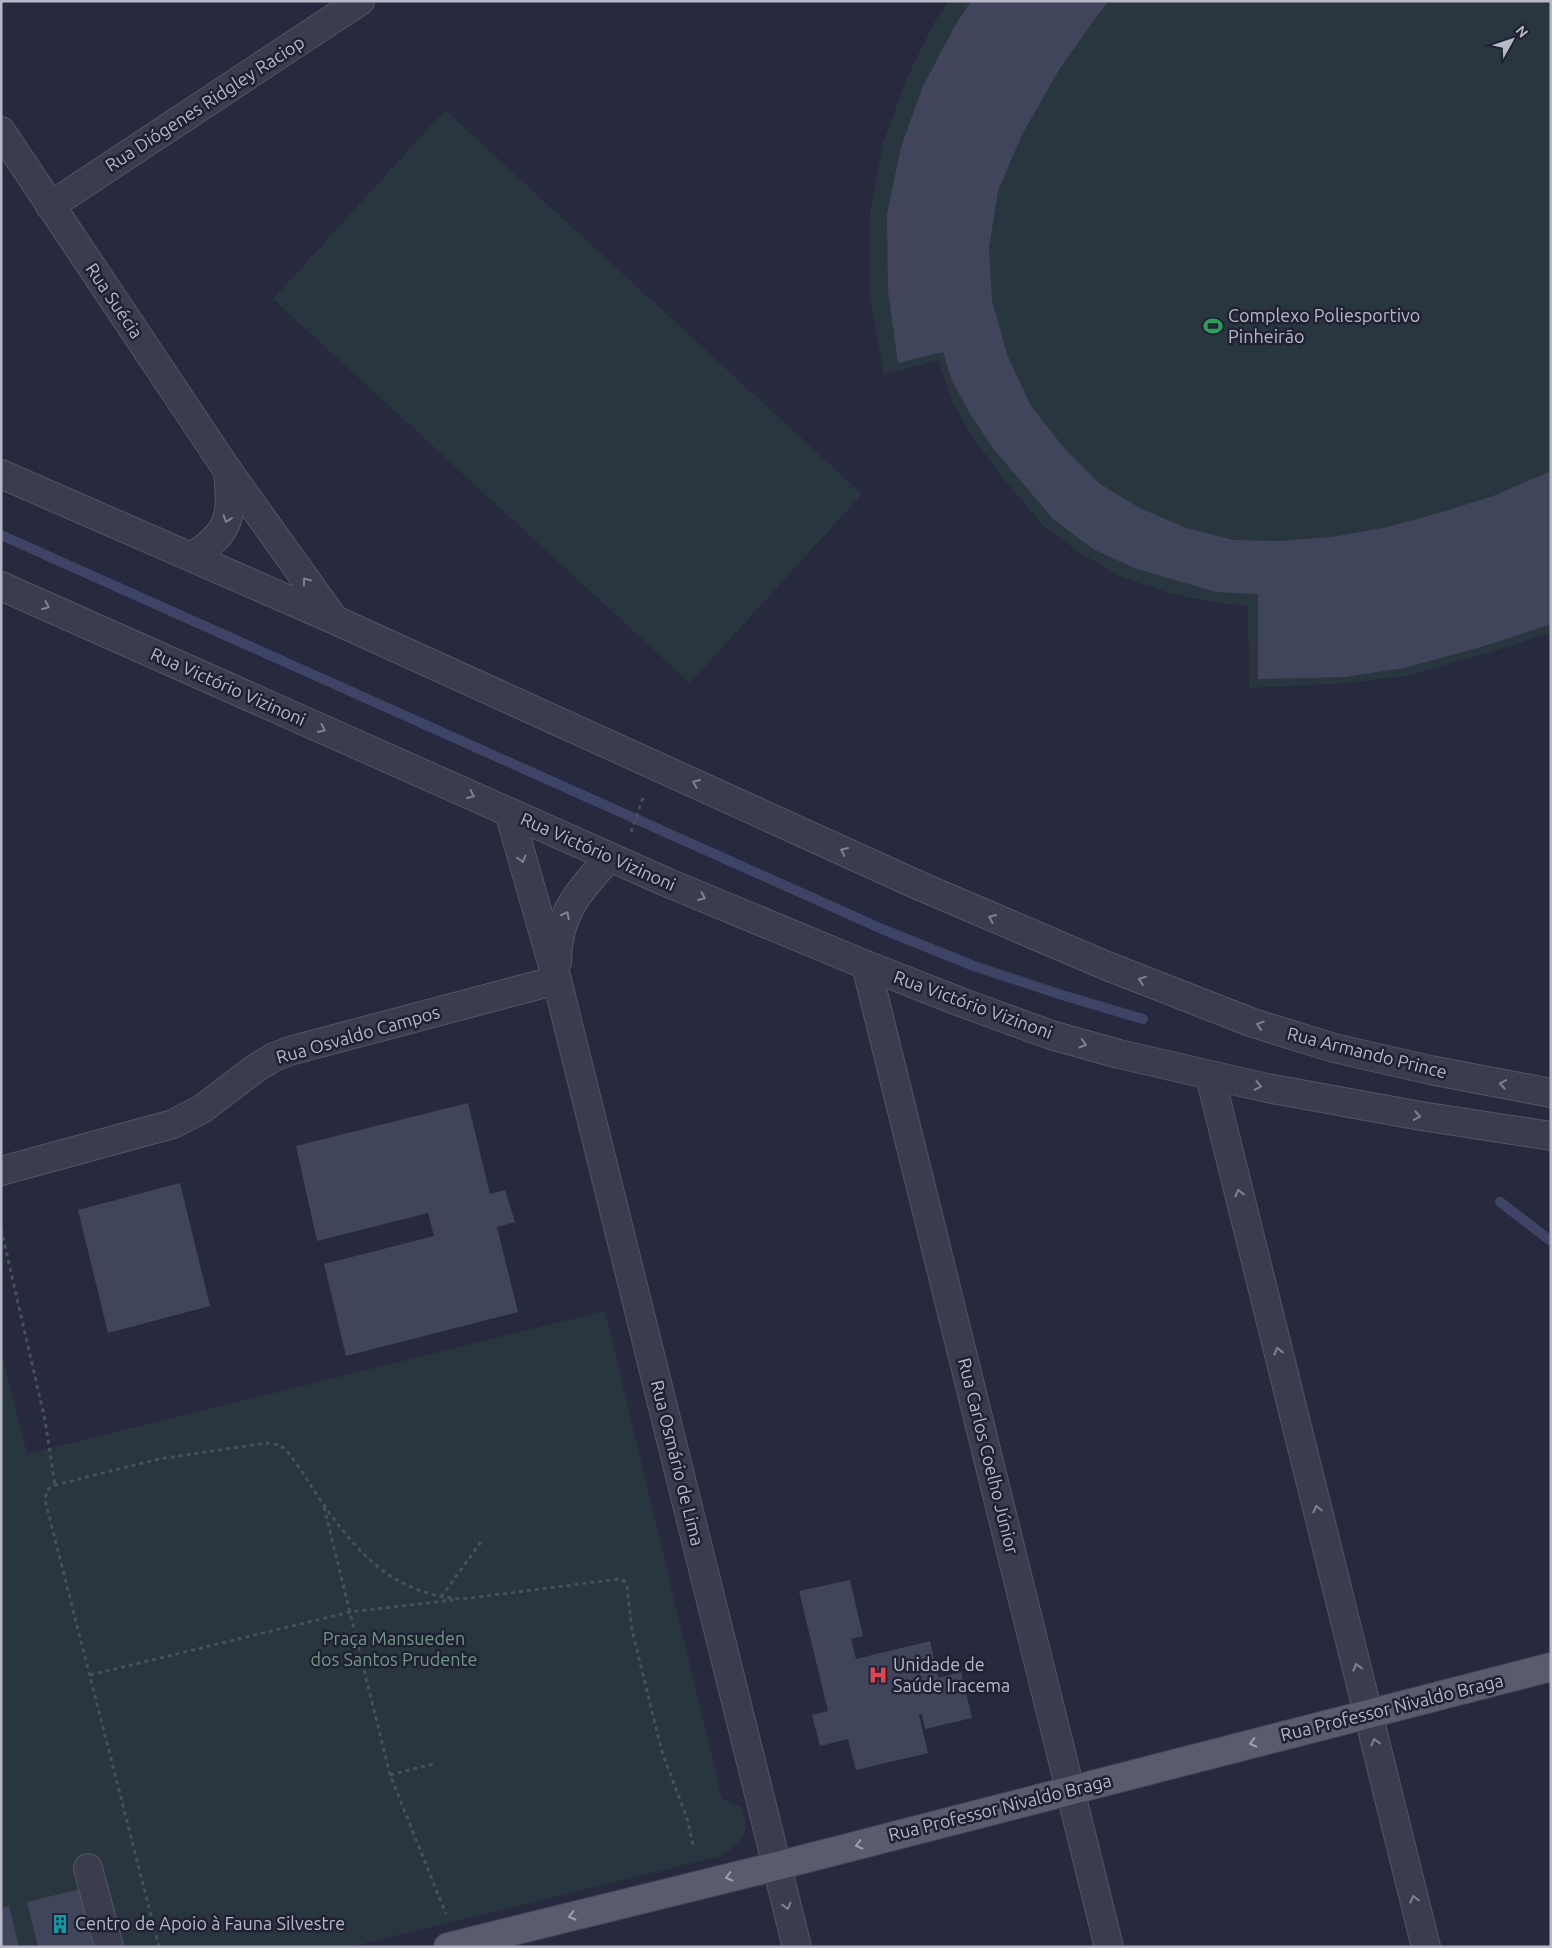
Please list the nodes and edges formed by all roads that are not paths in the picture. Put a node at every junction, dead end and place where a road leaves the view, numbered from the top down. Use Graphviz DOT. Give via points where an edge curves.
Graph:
graph roads {
  1 [pos="360,1"];
  2 [pos="1,131"];
  3 [pos="50,206"];
  4 [pos="228,471"];
  5 [pos="1,474"];
  6 [pos="192,557"];
  7 [pos="1,586"];
  8 [pos="334,620"];
  9 [pos="509,812"];
  10 [pos="609,858"];
  11 [pos="866,965"];
  12 [pos="557,980"];
  13 [pos="1210,1076"];
  14 [pos="1551,1092"];
  15 [pos="1551,1136"];
  16 [pos="1,1171"];
  17 [pos="1551,1667"];
  18 [pos="1368,1714"];
  19 [pos="1071,1790"];
  20 [pos="777,1866"];
  21 [pos="88,1868"];
  22 [pos="109,1947"];
  23 [pos="448,1947"];
  24 [pos="797,1947"];
  25 [pos="1109,1947"];
  26 [pos="1426,1947"];
  1 -- 3 [label="street, Rua Diógenes Ridgley Raciop"];
  2 -- 3 [label="street, Rua Suécia"];
  3 -- 4 [label="street, Rua Suécia"];
  4 -- 6 [label="street, Rua Suécia, one-way" via="231,504 223,530"];
  8 -- 4 [label="street, Rua Suécia, one-way"];
  5 -- 6 [label="street"];
  6 -- 8 [label="street"];
  7 -- 9 [label="street, Rua Victório Vizinoni, one-way"];
  14 -- 8 [label="street, Rua Armando Prince, one-way" via="1334,1048 1253,1023 1188,998 938,894"];
  9 -- 10 [label="street, Rua Victório Vizinoni"];
  9 -- 12 [label="street, Rua Osmário de Lima, one-way"];
  10 -- 11 [label="street, Rua Victório Vizinoni, one-way"];
  12 -- 10 [label="street, Rua Osmário de Lima, one-way" via="557,948 562,924 586,882"];
  11 -- 13 [label="street, Rua Victório Vizinoni, one-way" via="1051,1035"];
  11 -- 19 [label="street, Rua Carlos Coelho Júnior"];
  12 -- 16 [label="street, Rua Osvaldo Campos" via="293,1050 256,1068 202,1110 173,1124"];
  12 -- 20 [label="street, Rua Osmário de Lima"];
  13 -- 15 [label="street, one-way" via="1326,1100"];
  18 -- 13 [label="street, one-way"];
  17 -- 18 [label="main road, Rua Professor Nivaldo Braga"];
  18 -- 19 [label="main road, Rua Professor Nivaldo Braga, one-way"];
  26 -- 18 [label="street, one-way"];
  19 -- 20 [label="main road, Rua Professor Nivaldo Braga, one-way"];
  19 -- 25 [label="street, Rua Carlos Coelho Júnior"];
  20 -- 23 [label="main road, Rua Professor Nivaldo Braga, one-way"];
  20 -- 24 [label="street, Rua Osmário de Lima, one-way"];
  21 -- 22 [label="street"];
}
